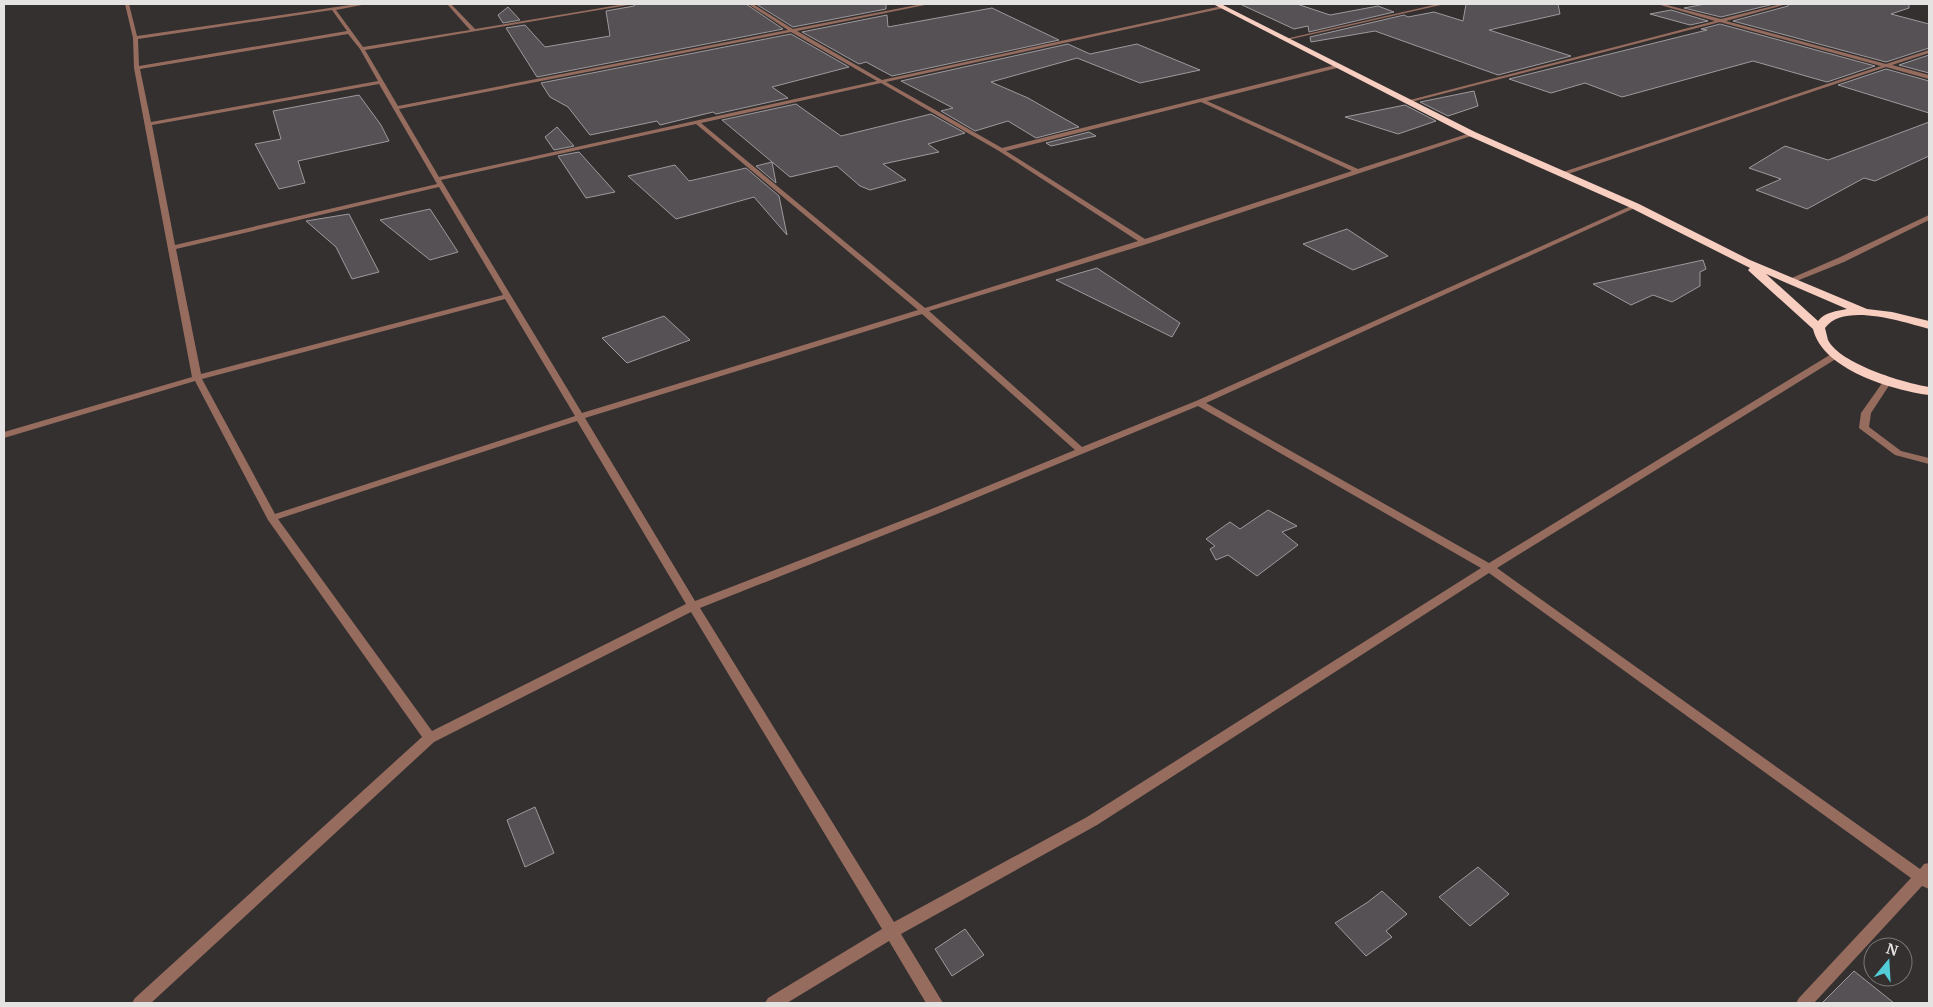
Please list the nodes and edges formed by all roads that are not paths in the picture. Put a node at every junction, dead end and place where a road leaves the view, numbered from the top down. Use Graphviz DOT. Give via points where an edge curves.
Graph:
graph roads {
  1 [pos="127,4"];
  2 [pos="366,4"];
  3 [pos="449,4"];
  4 [pos="632,4"];
  5 [pos="750,4"];
  6 [pos="928,4"];
  7 [pos="1443,4"];
  8 [pos="1658,4"];
  9 [pos="1785,4"];
  10 [pos="1219,5"];
  11 [pos="332,8"];
  12 [pos="1718,20"];
  13 [pos="472,30"];
  14 [pos="793,31"];
  15 [pos="350,32"];
  16 [pos="135,38"];
  17 [pos="1287,39"];
  18 [pos="362,49"];
  19 [pos="1929,51"];
  20 [pos="1886,65"];
  21 [pos="1339,66"];
  22 [pos="137,68"];
  23 [pos="1929,78"];
  24 [pos="381,82"];
  25 [pos="883,82"];
  26 [pos="1201,100"];
  27 [pos="1409,102"];
  28 [pos="396,108"];
  29 [pos="698,123"];
  30 [pos="149,124"];
  31 [pos="1472,134"];
  32 [pos="1001,150"];
  33 [pos="1357,171"];
  34 [pos="1562,174"];
  35 [pos="439,182"];
  36 [pos="1636,206"];
  37 [pos="1929,217"];
  38 [pos="1144,242"];
  39 [pos="172,248"];
  40 [pos="1746,262"];
  41 [pos="1791,280"];
  42 [pos="507,296"];
  43 [pos="924,310"];
  44 [pos="1864,312"];
  45 [pos="1929,325"];
  46 [pos="1819,328"];
  47 [pos="1836,355"];
  48 [pos="197,378"];
  49 [pos="1888,381"];
  50 [pos="1929,391"];
  51 [pos="1200,403"];
  52 [pos="580,417"];
  53 [pos="4,436"];
  54 [pos="1081,451"];
  55 [pos="1929,461"];
  56 [pos="272,518"];
  57 [pos="1489,568"];
  58 [pos="693,606"];
  59 [pos="430,738"];
  60 [pos="1927,876"];
  61 [pos="890,932"];
  62 [pos="140,1003"];
  63 [pos="773,1003"];
  64 [pos="935,1003"];
  65 [pos="1804,1003"];
  1 -- 16 [label="street"];
  2 -- 11 [label="street"];
  3 -- 13 [label="street"];
  4 -- 13 [label="street"];
  5 -- 14 [label="street"];
  6 -- 14 [label="street"];
  7 -- 17 [label="street"];
  8 -- 12 [label="street"];
  9 -- 12 [label="street"];
  10 -- 17 [label="highway"];
  10 -- 25 [label="street"];
  11 -- 15 [label="street"];
  11 -- 16 [label="street"];
  12 -- 20 [label="street"];
  12 -- 27 [label="street"];
  13 -- 18 [label="street"];
  14 -- 25 [label="street"];
  14 -- 28 [label="street"];
  15 -- 18 [label="street"];
  15 -- 22 [label="street"];
  16 -- 22 [label="street"];
  17 -- 21 [label="highway"];
  18 -- 24 [label="street"];
  19 -- 20 [label="street"];
  20 -- 23 [label="street"];
  20 -- 34 [label="street"];
  21 -- 26 [label="street"];
  21 -- 27 [label="highway"];
  22 -- 30 [label="street"];
  24 -- 28 [label="street"];
  24 -- 30 [label="street"];
  25 -- 29 [label="street"];
  25 -- 32 [label="street"];
  26 -- 32 [label="street"];
  26 -- 33 [label="street"];
  27 -- 31 [label="highway"];
  28 -- 35 [label="street"];
  29 -- 35 [label="street"];
  29 -- 43 [label="street"];
  30 -- 39 [label="street"];
  31 -- 33 [label="street"];
  31 -- 34 [label="highway"];
  32 -- 38 [label="street"];
  33 -- 38 [label="street"];
  34 -- 36 [label="highway"];
  35 -- 39 [label="street"];
  35 -- 42 [label="street"];
  36 -- 40 [label="highway"];
  36 -- 51 [label="street"];
  37 -- 41 [label="street" via="1841,260"];
  38 -- 43 [label="street"];
  39 -- 48 [label="street"];
  40 -- 41 [label="highway"];
  40 -- 46 [label="highway"];
  41 -- 44 [label="highway"];
  42 -- 48 [label="street"];
  42 -- 52 [label="street"];
  43 -- 52 [label="street"];
  43 -- 54 [label="street"];
  44 -- 45 [label="highway"];
  44 -- 46 [label="highway" via="1826,319"];
  46 -- 47 [label="highway" via="1823,341"];
  47 -- 49 [label="highway"];
  47 -- 57 [label="street"];
  48 -- 53 [label="street"];
  48 -- 56 [label="street"];
  49 -- 50 [label="highway"];
  49 -- 55 [label="street" via="1866,413 1864,428 1898,453"];
  51 -- 54 [label="street"];
  51 -- 57 [label="street"];
  52 -- 56 [label="street"];
  52 -- 58 [label="street"];
  54 -- 58 [label="street"];
  56 -- 59 [label="street"];
  57 -- 60 [label="street"];
  57 -- 61 [label="street" via="1092,821"];
  58 -- 59 [label="street"];
  58 -- 61 [label="street"];
  59 -- 62 [label="street"];
  60 -- 65 [label="street"];
  61 -- 63 [label="street"];
  61 -- 64 [label="street"];
}
